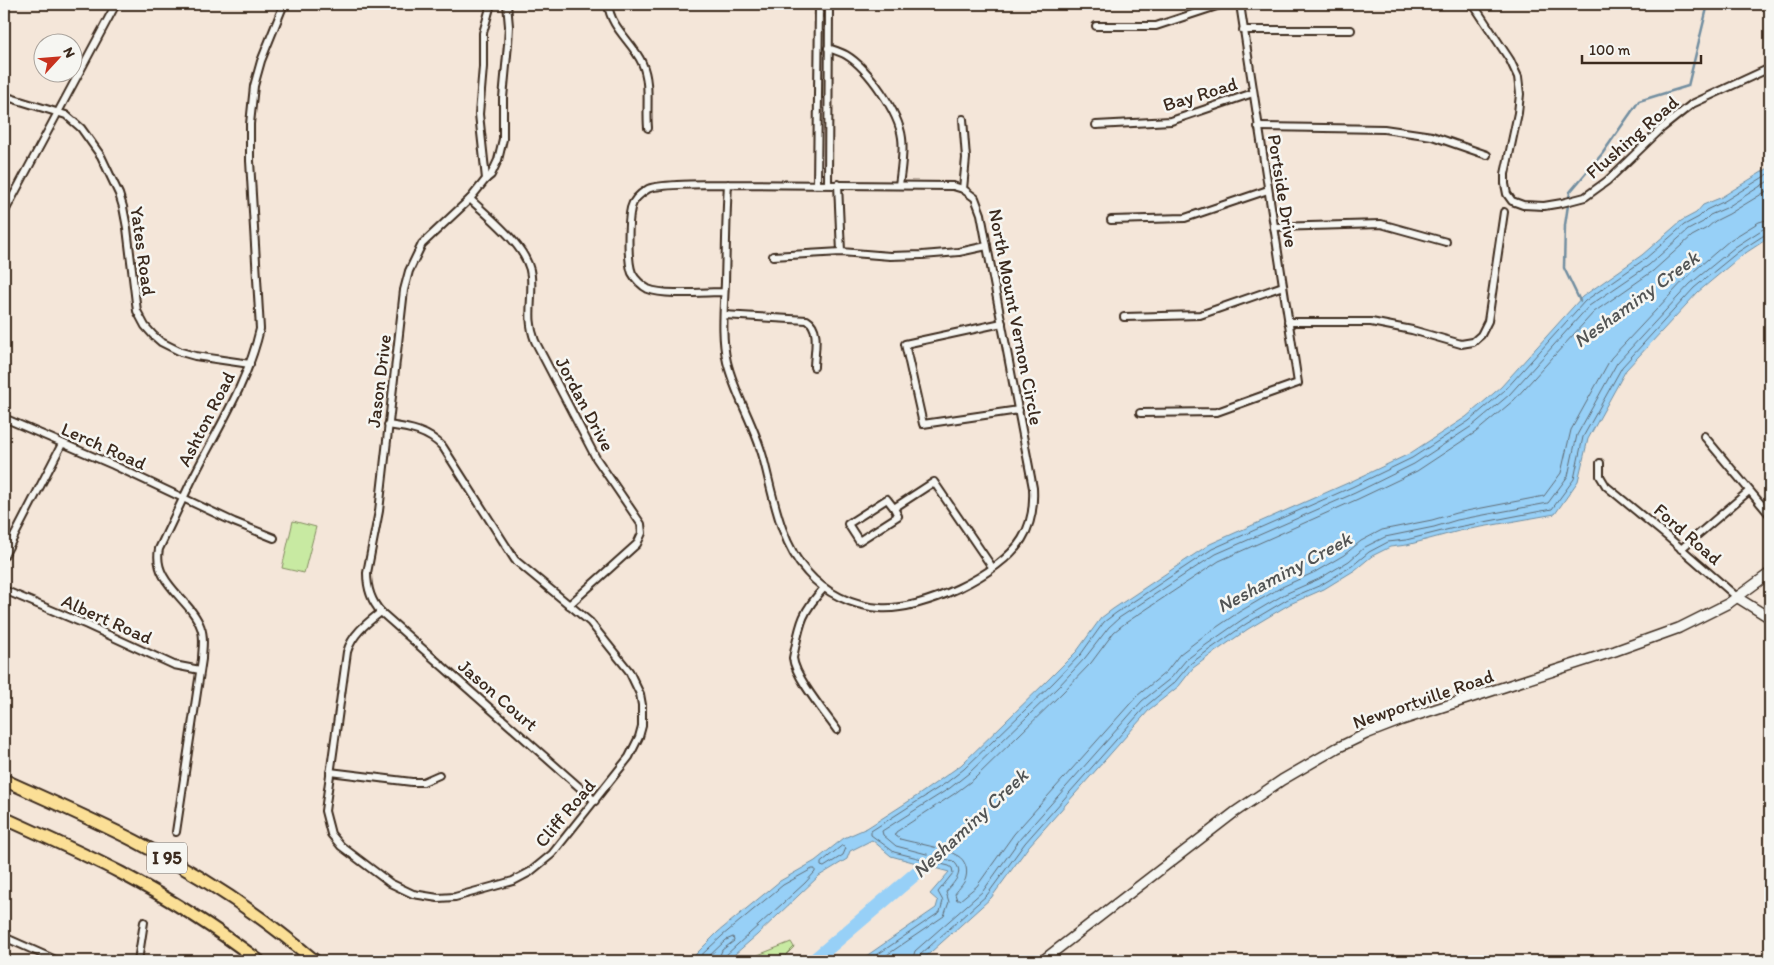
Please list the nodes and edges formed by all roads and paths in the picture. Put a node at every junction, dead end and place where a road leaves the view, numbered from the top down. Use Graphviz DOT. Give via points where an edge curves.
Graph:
graph roads {
  1 [pos="116,4"];
  2 [pos="284,4"];
  3 [pos="491,4"];
  4 [pos="507,4"];
  5 [pos="608,4"];
  6 [pos="819,4"];
  7 [pos="829,4"];
  8 [pos="1223,4"];
  9 [pos="1240,4"];
  10 [pos="1474,4"];
  11 [pos="1096,26"];
  12 [pos="1243,30"];
  13 [pos="1351,30"];
  14 [pos="828,48"];
  15 [pos="1770,68"];
  16 [pos="1253,93"];
  17 [pos="4,96"];
  18 [pos="58,112"];
  19 [pos="963,119"];
  20 [pos="1096,125"];
  21 [pos="1258,127"];
  22 [pos="648,128"];
  23 [pos="1487,155"];
  24 [pos="486,179"];
  25 [pos="728,184"];
  26 [pos="817,184"];
  27 [pos="828,184"];
  28 [pos="838,184"];
  29 [pos="900,185"];
  30 [pos="963,189"];
  31 [pos="1268,190"];
  32 [pos="470,199"];
  33 [pos="1504,212"];
  34 [pos="4,213"];
  35 [pos="1111,220"];
  36 [pos="1274,227"];
  37 [pos="1446,242"];
  38 [pos="988,246"];
  39 [pos="841,252"];
  40 [pos="773,256"];
  41 [pos="1283,286"];
  42 [pos="724,292"];
  43 [pos="724,315"];
  44 [pos="1124,317"];
  45 [pos="1288,322"];
  46 [pos="1002,324"];
  47 [pos="250,364"];
  48 [pos="814,367"];
  49 [pos="1019,410"];
  50 [pos="1140,413"];
  51 [pos="4,418"];
  52 [pos="388,425"];
  53 [pos="1704,436"];
  54 [pos="62,444"];
  55 [pos="1600,463"];
  56 [pos="1749,490"];
  57 [pos="184,499"];
  58 [pos="894,508"];
  59 [pos="1770,515"];
  60 [pos="274,538"];
  61 [pos="1681,549"];
  62 [pos="4,556"];
  63 [pos="992,567"];
  64 [pos="1770,573"];
  65 [pos="824,588"];
  66 [pos="4,590"];
  67 [pos="1738,598"];
  68 [pos="569,605"];
  69 [pos="381,612"];
  70 [pos="1770,618"];
  71 [pos="200,670"];
  72 [pos="837,730"];
  73 [pos="330,772"];
  74 [pos="439,775"];
  75 [pos="4,780"];
  76 [pos="595,801"];
  77 [pos="4,818"];
  78 [pos="176,832"];
  79 [pos="144,922"];
  80 [pos="4,938"];
  81 [pos="58,961"];
  82 [pos="138,961"];
  83 [pos="259,961"];
  84 [pos="315,961"];
  85 [pos="1042,961"];
  1 -- 18 [label="street"];
  2 -- 47 [label="street, Ashton Road" via="261,61 254,86 250,124 260,329"];
  3 -- 24 [label="street" via="483,33 479,114"];
  4 -- 24 [label="street, Jason Drive" via="509,26 503,140 498,160"];
  5 -- 22 [label="street" via="611,19 642,64 647,88"];
  6 -- 26 [label="street"];
  7 -- 14 [label="street"];
  8 -- 11 [label="street" via="1156,26"];
  9 -- 12 [label="street, Portside Drive"];
  10 -- 15 [label="street, Flushing Road" via="1518,77 1520,94 1505,184 1512,201 1523,205 1544,206 1585,196 1607,181 1692,104"];
  12 -- 13 [label="street"];
  12 -- 16 [label="street, Portside Drive"];
  14 -- 27 [label="street"];
  14 -- 29 [label="street" via="847,56 860,69 882,93 899,124 903,140"];
  16 -- 20 [label="street, Bay Road" via="1171,121"];
  16 -- 21 [label="street, Portside Drive"];
  17 -- 18 [label="street, Yates Road"];
  18 -- 34 [label="street"];
  18 -- 47 [label="street, Yates Road" via="74,121 91,140 119,194 128,228 135,306 140,319 161,342 181,352"];
  19 -- 30 [label="street" via="966,158"];
  21 -- 23 [label="street" via="1384,129 1432,136"];
  21 -- 31 [label="street, Portside Drive"];
  24 -- 32 [label="street, Jason Drive"];
  25 -- 26 [label="street"];
  25 -- 42 [label="street, North Mount Vernon Circle"];
  25 -- 42 [label="street" via="652,187 634,203 630,222 631,269 642,284 660,291"];
  26 -- 27 [label="street"];
  27 -- 28 [label="street"];
  28 -- 29 [label="street"];
  28 -- 39 [label="street"];
  29 -- 30 [label="street" via="942,185"];
  30 -- 38 [label="street, North Mount Vernon Circle" via="978,204"];
  31 -- 35 [label="street" via="1185,218"];
  31 -- 36 [label="street, Portside Drive"];
  32 -- 52 [label="street, Jason Drive" via="422,244 409,271"];
  32 -- 68 [label="street, Jordan Drive" via="526,258 531,276 529,317 535,341 596,458 643,528 637,544"];
  33 -- 45 [label="street" via="1488,321 1473,342 1461,344 1371,322"];
  36 -- 37 [label="street" via="1380,224"];
  36 -- 41 [label="street, Portside Drive"];
  38 -- 39 [label="street" via="922,255"];
  38 -- 46 [label="street, North Mount Vernon Circle"];
  39 -- 40 [label="street"];
  41 -- 44 [label="street" via="1200,315"];
  41 -- 45 [label="street, Portside Drive"];
  42 -- 43 [label="street, North Mount Vernon Circle"];
  43 -- 48 [label="street" via="812,322 816,330"];
  43 -- 65 [label="street, North Mount Vernon Circle" via="726,359 732,381 759,442 788,545 794,557"];
  45 -- 50 [label="street, Portside Drive" via="1298,384 1217,412"];
  46 -- 49 [label="street, North Mount Vernon Circle"];
  46 -- 49 [label="street" via="905,344 923,424"];
  47 -- 57 [label="street, Ashton Road"];
  49 -- 63 [label="street, North Mount Vernon Circle" via="1033,488 1032,514 1014,549"];
  51 -- 54 [label="street, Lerch Road"];
  52 -- 68 [label="street, Cliff Road" via="419,430 436,439 515,560"];
  52 -- 69 [label="street, Jason Drive" via="379,511 367,572 371,597"];
  53 -- 56 [label="street"];
  54 -- 57 [label="street, Lerch Road"];
  54 -- 62 [label="street"];
  55 -- 61 [label="street, Ford Road" via="1600,476 1606,486"];
  56 -- 59 [label="street"];
  56 -- 61 [label="street"];
  57 -- 60 [label="street, Lerch Road"];
  57 -- 71 [label="street, Ashton Road" via="159,549 158,561 164,577 202,629"];
  58 -- 58 [label="street" via="887,499 848,524 859,541 898,516"];
  58 -- 63 [label="street" via="934,482"];
  61 -- 67 [label="street, Ford Road"];
  63 -- 65 [label="street, North Mount Vernon Circle" via="932,600 887,608 864,606"];
  64 -- 67 [label="main road, Newportville Road"];
  65 -- 72 [label="street" via="802,617 793,658 795,669"];
  66 -- 71 [label="street, Albert Road" via="174,665"];
  67 -- 70 [label="main road, Ford Road"];
  67 -- 85 [label="main road, Newportville Road" via="1656,637 1402,720 1351,741 1298,770 1241,808"];
  68 -- 76 [label="street, Cliff Road" via="601,634 629,671 642,705 642,726 636,745"];
  69 -- 73 [label="street, Cliff Road" via="357,633 348,646"];
  69 -- 76 [label="street, Jason Court"];
  71 -- 78 [label="street, Ashton Road"];
  73 -- 74 [label="street" via="412,782 423,782"];
  73 -- 76 [label="street, Cliff Road" via="326,818 335,840 390,883 426,897 455,896 522,877 552,854"];
  75 -- 84 [label="highway, I 95" via="118,832 188,870 262,919"];
  77 -- 83 [label="highway, I 95" via="145,886 194,915"];
  79 -- 82 [label="street"];
  80 -- 81 [label="street"];
}
